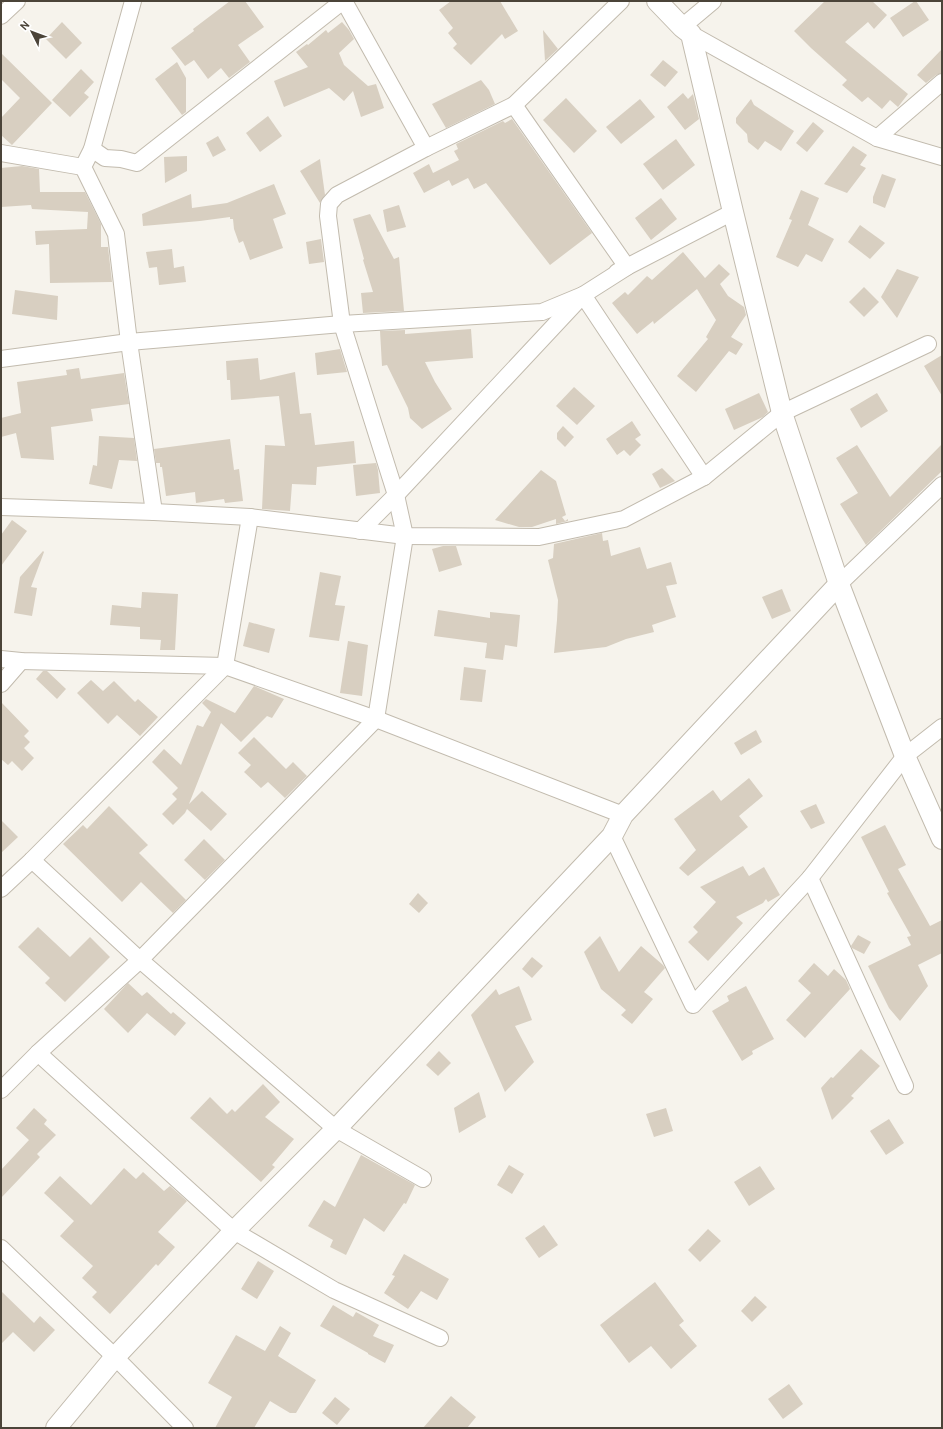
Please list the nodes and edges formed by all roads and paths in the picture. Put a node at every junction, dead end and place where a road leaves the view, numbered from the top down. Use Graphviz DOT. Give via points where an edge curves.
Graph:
graph roads {
  1 [pos="17,1"];
  2 [pos="133,1"];
  3 [pos="343,1"];
  4 [pos="621,1"];
  5 [pos="657,1"];
  6 [pos="714,1"];
  7 [pos="1,16"];
  8 [pos="687,30"];
  9 [pos="942,82"];
  10 [pos="514,105"];
  11 [pos="877,138"];
  12 [pos="426,148"];
  13 [pos="92,149"];
  14 [pos="1,153"];
  15 [pos="942,157"];
  16 [pos="83,167"];
  17 [pos="733,212"];
  18 [pos="627,267"];
  19 [pos="583,295"];
  20 [pos="542,312"];
  21 [pos="342,324"];
  22 [pos="129,342"];
  23 [pos="928,344"];
  24 [pos="1,359"];
  25 [pos="782,413"];
  26 [pos="704,477"];
  27 [pos="942,485"];
  28 [pos="396,495"];
  29 [pos="1,507"];
  30 [pos="154,512"];
  31 [pos="250,517"];
  32 [pos="360,531"];
  33 [pos="405,536"];
  34 [pos="839,584"];
  35 [pos="1,659"];
  36 [pos="21,661"];
  37 [pos="225,666"];
  38 [pos="1,684"];
  39 [pos="376,719"];
  40 [pos="942,727"];
  41 [pos="905,756"];
  42 [pos="623,815"];
  43 [pos="612,836"];
  44 [pos="942,839"];
  45 [pos="32,860"];
  46 [pos="810,878"];
  47 [pos="1,889"];
  48 [pos="140,960"];
  49 [pos="38,1053"];
  50 [pos="905,1086"];
  51 [pos="1,1090"];
  52 [pos="336,1129"];
  53 [pos="423,1179"];
  54 [pos="234,1231"];
  55 [pos="1,1248"];
  56 [pos="440,1338"];
  57 [pos="115,1357"];
  58 [pos="56,1428"];
  59 [pos="185,1428"];
  1 -- 7 [label="street"];
  2 -- 13 [label="street"];
  3 -- 12 [label="street"];
  3 -- 13 [label="street" via="137,163 105,158"];
  4 -- 10 [label="street"];
  5 -- 8 [label="street"];
  6 -- 8 [label="street"];
  8 -- 11 [label="street"];
  8 -- 17 [label="street"];
  9 -- 11 [label="street"];
  10 -- 12 [label="street"];
  10 -- 18 [label="street"];
  11 -- 15 [label="street"];
  12 -- 21 [label="street" via="337,195 329,204 328,216"];
  13 -- 16 [label="street"];
  14 -- 16 [label="street"];
  16 -- 22 [label="street" via="116,234"];
  17 -- 18 [label="street"];
  17 -- 25 [label="street"];
  18 -- 19 [label="street"];
  18 -- 20 [label="street"];
  19 -- 20 [label="street"];
  19 -- 26 [label="street"];
  19 -- 28 [label="street"];
  20 -- 21 [label="street"];
  21 -- 22 [label="street"];
  21 -- 28 [label="street"];
  22 -- 24 [label="street"];
  22 -- 30 [label="street"];
  23 -- 25 [label="street"];
  25 -- 26 [label="street"];
  25 -- 34 [label="street"];
  26 -- 33 [label="street" via="624,519 539,537"];
  27 -- 34 [label="street"];
  28 -- 32 [label="street"];
  28 -- 33 [label="street"];
  29 -- 30 [label="street"];
  30 -- 31 [label="street"];
  31 -- 32 [label="street"];
  31 -- 37 [label="street"];
  32 -- 33 [label="street"];
  33 -- 39 [label="street"];
  34 -- 41 [label="street"];
  34 -- 42 [label="street"];
  35 -- 36 [label="street"];
  36 -- 37 [label="street"];
  36 -- 38 [label="street"];
  37 -- 39 [label="street"];
  37 -- 45 [label="street"];
  39 -- 42 [label="street"];
  39 -- 48 [label="street"];
  40 -- 41 [label="street"];
  41 -- 44 [label="street"];
  41 -- 46 [label="street"];
  42 -- 43 [label="street"];
  43 -- 46 [label="street" via="692,1005"];
  43 -- 52 [label="street"];
  45 -- 47 [label="street"];
  45 -- 48 [label="street"];
  46 -- 50 [label="street"];
  48 -- 49 [label="street"];
  48 -- 52 [label="street"];
  49 -- 51 [label="street"];
  49 -- 54 [label="street"];
  52 -- 53 [label="street"];
  52 -- 54 [label="street"];
  54 -- 56 [label="street" via="334,1290"];
  54 -- 57 [label="street"];
  55 -- 57 [label="street"];
  57 -- 58 [label="street"];
  57 -- 59 [label="street"];
}
